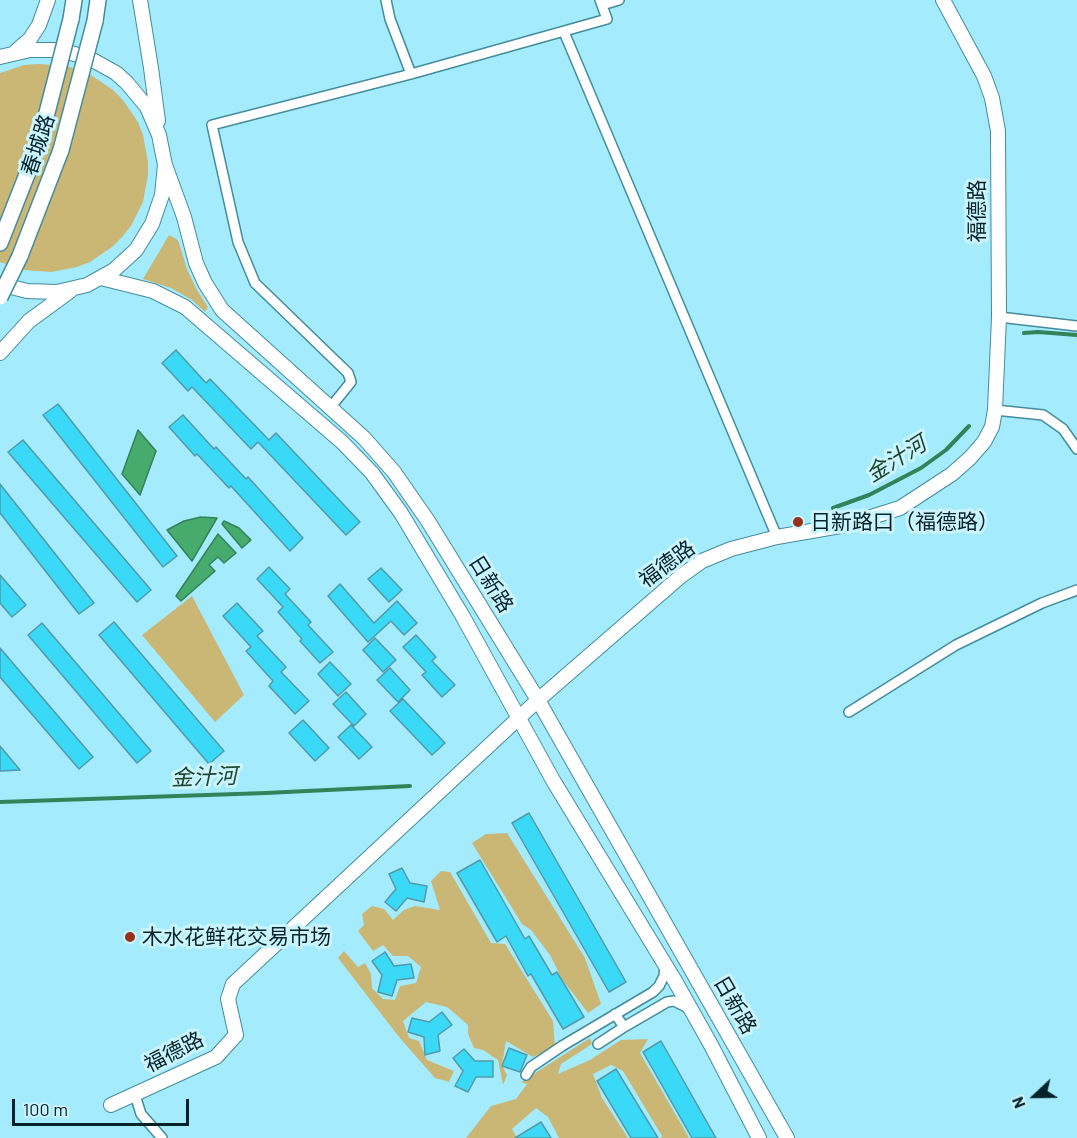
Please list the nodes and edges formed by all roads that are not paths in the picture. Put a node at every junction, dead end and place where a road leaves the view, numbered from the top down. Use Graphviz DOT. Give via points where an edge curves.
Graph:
graph roads {
  1 [pos="48,0"];
  2 [pos="74,0"];
  3 [pos="98,0"];
  4 [pos="140,0"];
  5 [pos="386,0"];
  6 [pos="619,0"];
  7 [pos="943,0"];
  8 [pos="601,3"];
  9 [pos="564,32"];
  10 [pos="15,52"];
  11 [pos="0,57"];
  12 [pos="411,74"];
  13 [pos="159,135"];
  14 [pos="165,165"];
  15 [pos="0,243"];
  16 [pos="100,278"];
  17 [pos="0,284"];
  18 [pos="72,289"];
  19 [pos="0,297"];
  20 [pos="999,317"];
  21 [pos="1077,326"];
  22 [pos="0,353"];
  23 [pos="330,408"];
  24 [pos="995,410"];
  25 [pos="1077,449"];
  26 [pos="777,537"];
  27 [pos="1077,590"];
  28 [pos="538,700"];
  29 [pos="849,712"];
  30 [pos="519,717"];
  31 [pos="665,965"];
  32 [pos="691,1009"];
  33 [pos="615,1014"];
  34 [pos="624,1027"];
  35 [pos="598,1044"];
  36 [pos="711,1045"];
  37 [pos="743,1062"];
  38 [pos="526,1074"];
  39 [pos="135,1095"];
  40 [pos="111,1105"];
  41 [pos="162,1138"];
  42 [pos="759,1138"];
  43 [pos="768,1138"];
  44 [pos="787,1138"];
  45 [pos="795,1138"];
  1 -- 10 [label="main road" via="30,39"];
  2 -- 15 [label="main road, 春城路, bridge" via="39,144"];
  3 -- 19 [label="main road, 春城路, bridge" via="60,150 21,256"];
  4 -- 13 [label="main road"];
  5 -- 12 [label="street"];
  6 -- 8 [label="street"];
  7 -- 20 [label="main road, 福德路" via="984,76 998,131"];
  8 -- 9 [label="street" via="607,19"];
  9 -- 12 [label="street"];
  9 -- 26 [label="street"];
  10 -- 11 [label="main road"];
  10 -- 13 [label="main road" via="60,50 103,65 138,95"];
  12 -- 23 [label="street" via="212,125 238,242 255,283 348,373 351,382"];
  13 -- 14 [label="main road"];
  14 -- 16 [label="main road" via="162,195 152,224 136,250"];
  14 -- 23 [label="main road, 日新路" via="196,263 222,310"];
  16 -- 18 [label="main road"];
  16 -- 30 [label="main road, 日新路" via="153,291 185,307 342,442 372,473 401,513"];
  17 -- 18 [label="main road" via="27,291"];
  18 -- 22 [label="main road" via="29,321"];
  20 -- 21 [label="street"];
  20 -- 24 [label="main road, 福德路"];
  23 -- 28 [label="main road, 日新路" via="394,472"];
  24 -- 25 [label="street" via="1043,415 1063,429"];
  24 -- 26 [label="main road, 福德路" via="992,427 970,458 900,508 846,525"];
  26 -- 28 [label="main road, 福德路" via="702,561"];
  27 -- 29 [label="street" via="956,645"];
  28 -- 30 [label="main road, 福德路"];
  28 -- 37 [label="main road, 日新路"];
  30 -- 31 [label="main road, 日新路"];
  30 -- 39 [label="main road, 福德路" via="233,984 228,999 236,1035 216,1057"];
  31 -- 32 [label="main road, 日新路"];
  31 -- 33 [label="street" via="659,986"];
  32 -- 34 [label="street" via="674,1001 666,1002"];
  32 -- 36 [label="main road, 日新路"];
  33 -- 34 [label="street"];
  33 -- 38 [label="street" via="531,1067"];
  34 -- 35 [label="street"];
  36 -- 42 [label="main road, 日新路"];
  36 -- 43 [label="main road, 日新路"];
  37 -- 44 [label="main road, 日新路"];
  37 -- 45 [label="main road, 日新路"];
  39 -- 40 [label="main road, 福德路"];
  39 -- 41 [label="street" via="141,1114"];
}
